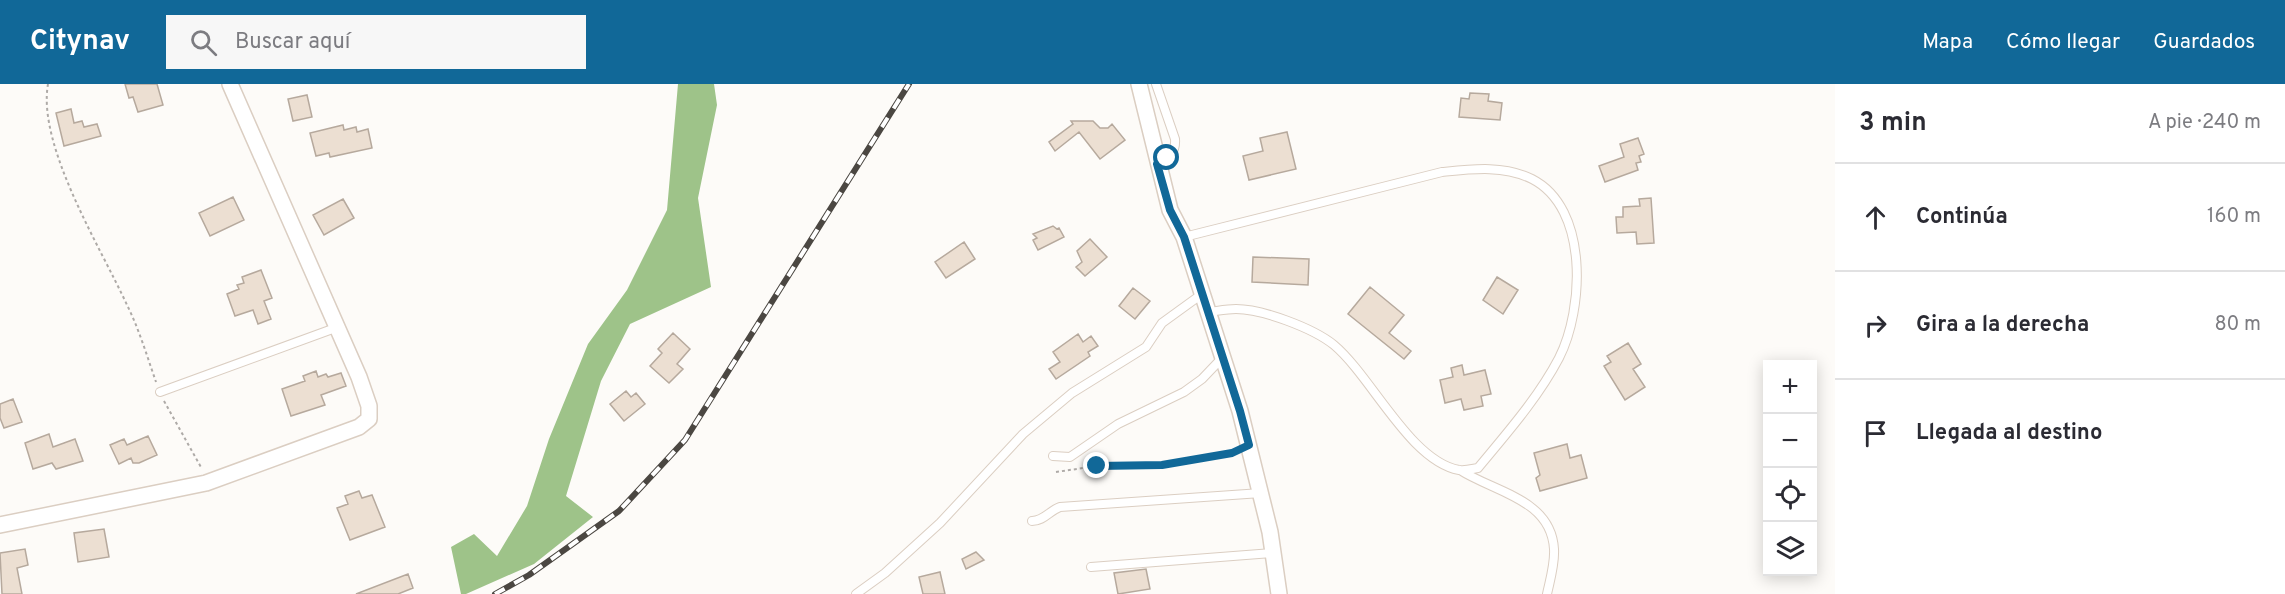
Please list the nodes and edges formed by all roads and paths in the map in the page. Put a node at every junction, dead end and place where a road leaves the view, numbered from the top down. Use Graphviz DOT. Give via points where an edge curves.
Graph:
graph roads {
  1 [pos="48,84"];
  2 [pos="230,84"];
  3 [pos="1139,84"];
  4 [pos="1156,84"];
  5 [pos="1157,164"];
  6 [pos="1184,237"];
  7 [pos="1202,294"];
  8 [pos="1208,312"];
  9 [pos="338,327"];
  10 [pos="1223,357"];
  11 [pos="160,392"];
  12 [pos="1249,445"];
  13 [pos="1053,456"];
  14 [pos="1460,470"];
  15 [pos="1056,472"];
  16 [pos="206,483"];
  17 [pos="1261,493"];
  18 [pos="1032,521"];
  19 [pos="0,525"];
  20 [pos="1273,553"];
  21 [pos="1091,567"];
  22 [pos="856,594"];
  23 [pos="1279,594"];
  24 [pos="1547,594"];
  1 -- 11 [label="path" via="45,98 50,133 69,186 128,306"];
  2 -- 9 [label="street"];
  3 -- 5 [label="street"];
  4 -- 5 [label="lane" via="1175,139 1175,147"];
  5 -- 6 [label="street" via="1170,210"];
  6 -- 7 [label="street"];
  6 -- 14 [label="lane" via="1442,172 1484,168 1516,173 1549,191 1566,214 1576,260 1577,290 1559,357 1519,418 1478,468"];
  7 -- 8 [label="street"];
  7 -- 22 [label="lane" via="1162,323 1146,347 1081,387 1023,434 940,523"];
  8 -- 10 [label="street"];
  8 -- 14 [label="lane" via="1237,309 1282,319 1332,344 1418,445"];
  9 -- 11 [label="lane"];
  9 -- 16 [label="street" via="369,406 369,419 359,427"];
  10 -- 12 [label="street"];
  10 -- 13 [label="lane" via="1184,392 1118,424 1070,457"];
  11 -- 16 [label="path" via="193,449"];
  12 -- 15 [label="path" via="1232,453 1162,465 1097,466"];
  12 -- 17 [label="street"];
  14 -- 24 [label="lane" via="1516,497 1541,515 1555,550"];
  16 -- 19 [label="street"];
  17 -- 18 [label="lane" via="1060,507 1043,519"];
  17 -- 20 [label="street"];
  20 -- 21 [label="lane"];
  20 -- 23 [label="street"];
}
